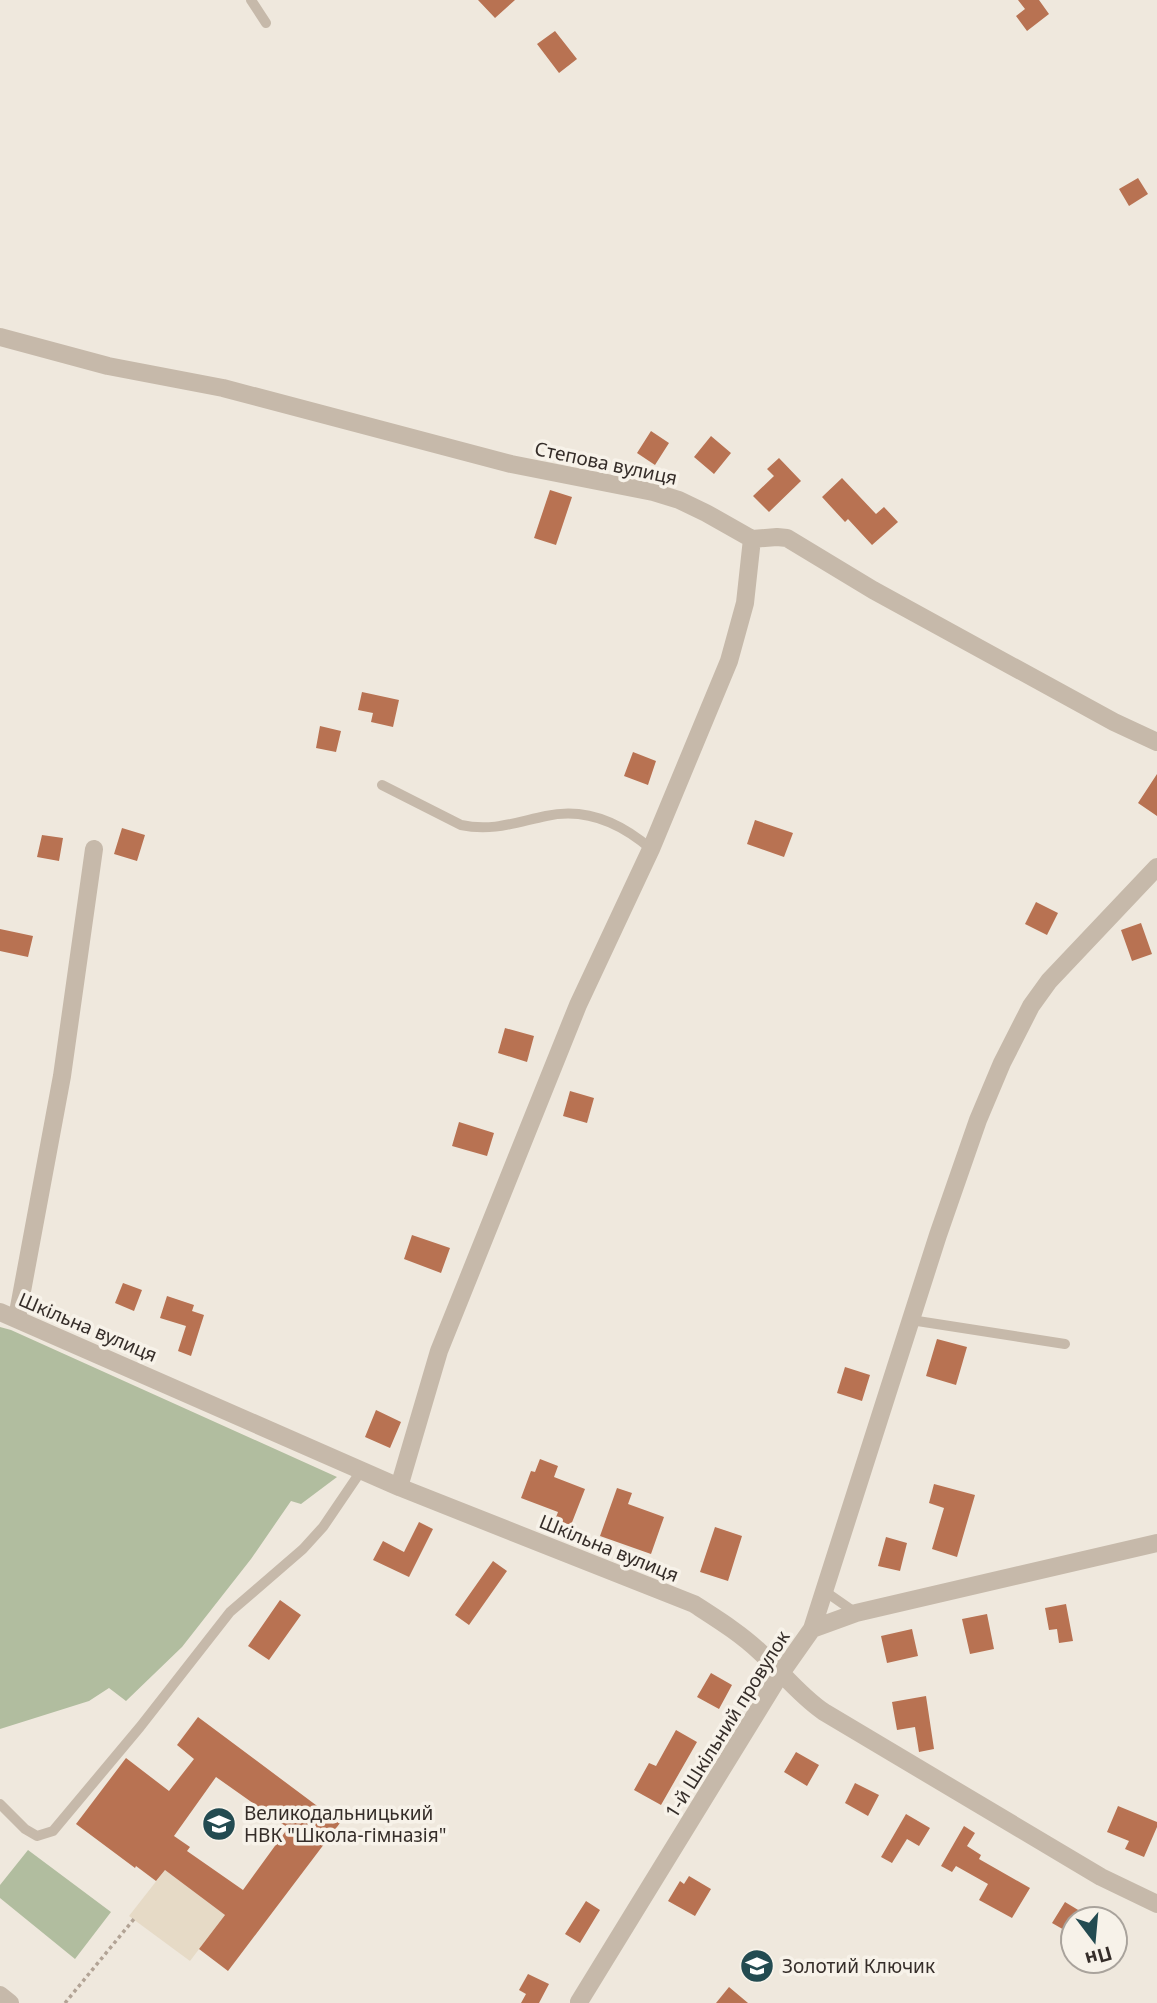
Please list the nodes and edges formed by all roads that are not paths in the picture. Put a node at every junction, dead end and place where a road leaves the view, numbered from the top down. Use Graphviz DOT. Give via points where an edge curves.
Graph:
graph roads {
  1 [pos="251,0"];
  2 [pos="266,23"];
  3 [pos="0,337"];
  4 [pos="752,539"];
  5 [pos="1157,742"];
  6 [pos="382,785"];
  7 [pos="94,849"];
  8 [pos="651,849"];
  9 [pos="1157,867"];
  10 [pos="0,1312"];
  11 [pos="18,1318"];
  12 [pos="911,1320"];
  13 [pos="1065,1343"];
  14 [pos="361,1471"];
  15 [pos="398,1487"];
  16 [pos="1157,1543"];
  17 [pos="824,1590"];
  18 [pos="856,1613"];
  19 [pos="811,1629"];
  20 [pos="781,1672"];
  21 [pos="0,1804"];
  22 [pos="1157,1904"];
  23 [pos="0,1995"];
  24 [pos="10,2003"];
  25 [pos="579,2003"];
  1 -- 2 [label="lane"];
  3 -- 4 [label="street, Степова вулиця" via="108,366 223,388 511,464 653,492 679,500"];
  4 -- 5 [label="street" via="787,538 885,597"];
  4 -- 8 [label="street" via="745,603 729,661"];
  6 -- 8 [label="lane" via="461,825 490,828 549,815 584,815 620,827"];
  7 -- 11 [label="street" via="62,1076"];
  8 -- 15 [label="street" via="578,1005 439,1351"];
  9 -- 12 [label="street" via="1049,981 1016,1034 978,1120"];
  10 -- 11 [label="street, Шкільна вулиця"];
  11 -- 14 [label="street, Шкільна вулиця"];
  12 -- 13 [label="lane"];
  12 -- 17 [label="street"];
  14 -- 15 [label="street, Шкільна вулиця"];
  14 -- 21 [label="lane" via="303,1549 230,1612 53,1831 37,1836"];
  15 -- 20 [label="street, Шкільна вулиця" via="694,1604 733,1629"];
  16 -- 18 [label="street, 1-й Шкільний провулок"];
  17 -- 18 [label="lane"];
  17 -- 19 [label="street"];
  18 -- 19 [label="street, 1-й Шкільний провулок"];
  19 -- 20 [label="street, 1-й Шкільний провулок"];
  20 -- 22 [label="street, Шкільна вулиця" via="824,1712 1101,1877"];
  20 -- 25 [label="street, 1-й Шкільний провулок"];
  23 -- 24 [label="street"];
}
